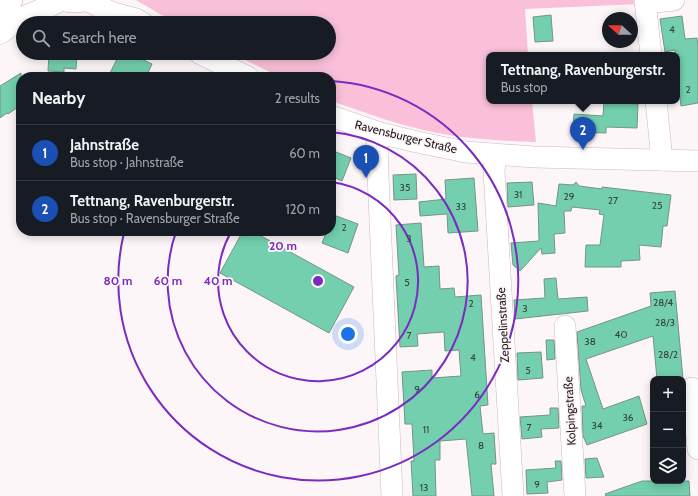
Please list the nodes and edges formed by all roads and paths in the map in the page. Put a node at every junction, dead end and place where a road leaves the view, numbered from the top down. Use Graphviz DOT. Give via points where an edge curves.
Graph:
graph roads {
  1 [pos="62,0"];
  2 [pos="87,0"];
  3 [pos="122,0"];
  4 [pos="674,0"];
  5 [pos="645,2"];
  6 [pos="20,6"];
  7 [pos="0,12"];
  8 [pos="123,16"];
  9 [pos="136,16"];
  10 [pos="0,33"];
  11 [pos="651,52"];
  12 [pos="213,60"];
  13 [pos="238,72"];
  14 [pos="656,104"];
  15 [pos="336,118"];
  16 [pos="380,133"];
  17 [pos="496,155"];
  18 [pos="662,160"];
  19 [pos="698,161"];
  20 [pos="565,326"];
  21 [pos="692,388"];
  22 [pos="698,449"];
  23 [pos="392,496"];
  24 [pos="513,496"];
  25 [pos="575,496"];
  1 -- 2 [label="main road"];
  1 -- 6 [label="main road" via="37,12"];
  2 -- 8 [label="street"];
  3 -- 9 [label="street"];
  4 -- 5 [label="street"];
  5 -- 11 [label="street"];
  6 -- 7 [label="street"];
  6 -- 10 [label="main road"];
  12 -- 13 [label="street"];
  14 -- 18 [label="street"];
  15 -- 16 [label="street, Ravensburger Straße"];
  16 -- 17 [label="street, Ravensburger Straße" via="466,152"];
  16 -- 23 [label="street" via="377,153"];
  17 -- 18 [label="street, Ravensburger Straße"];
  17 -- 24 [label="street, Zeppelinstraße" via="494,171"];
  18 -- 19 [label="street, Ravensburger Straße"];
  20 -- 25 [label="street, Kolpingstraße"];
  21 -- 22 [label="street"];
}
